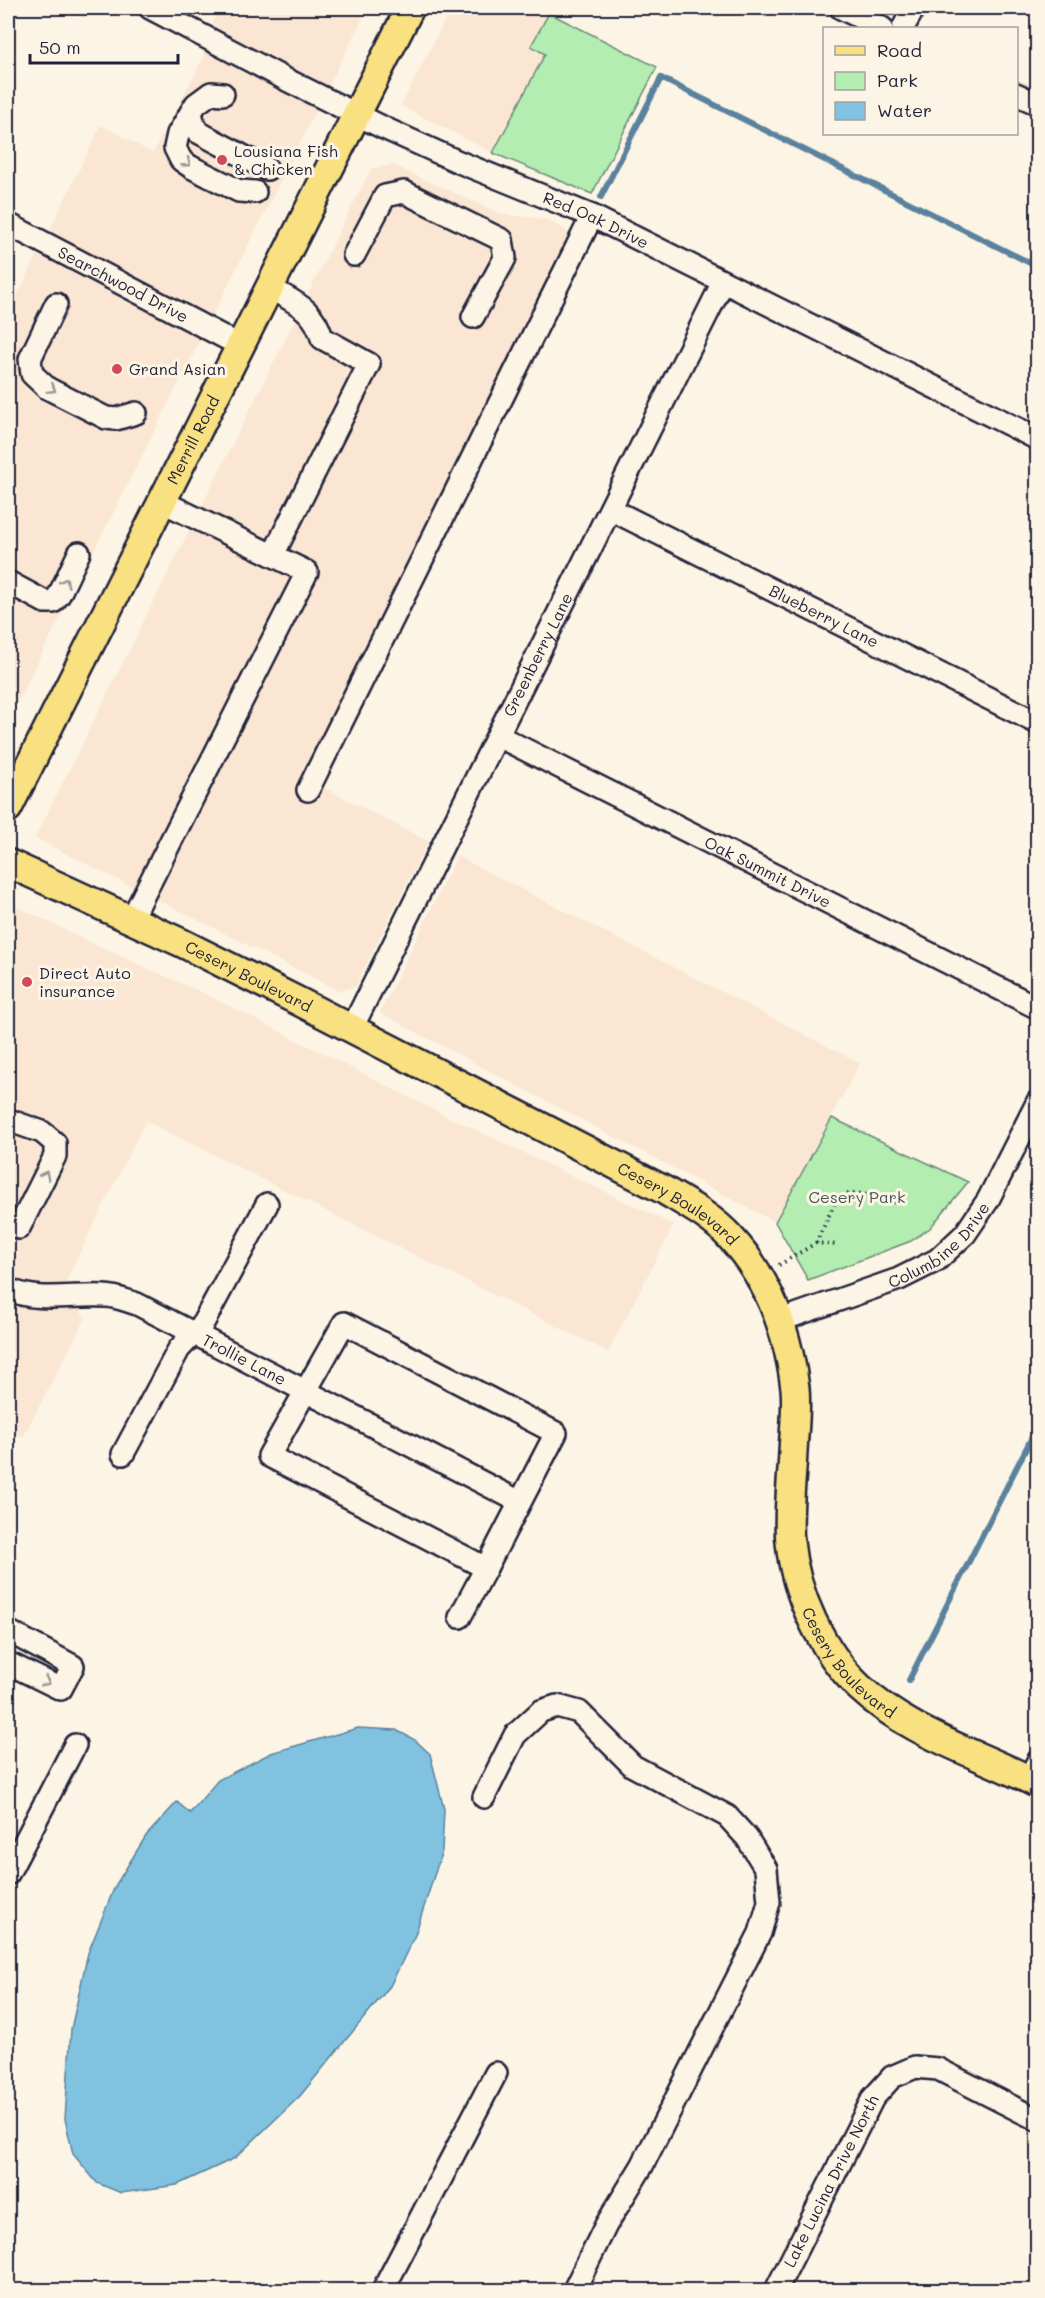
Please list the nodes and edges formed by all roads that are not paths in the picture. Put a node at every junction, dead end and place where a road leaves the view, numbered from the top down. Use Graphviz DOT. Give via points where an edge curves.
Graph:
graph roads {
  1 [pos="150,8"];
  2 [pos="410,8"];
  3 [pos="842,8"];
  4 [pos="914,8"];
  5 [pos="880,27"];
  6 [pos="904,27"];
  7 [pos="224,94"];
  8 [pos="1018,94"];
  9 [pos="1038,104"];
  10 [pos="190,112"];
  11 [pos="357,115"];
  12 [pos="267,169"];
  13 [pos="255,192"];
  14 [pos="592,216"];
  15 [pos="8,224"];
  16 [pos="354,255"];
  17 [pos="723,282"];
  18 [pos="269,288"];
  19 [pos="56,304"];
  20 [pos="473,317"];
  21 [pos="239,345"];
  22 [pos="136,413"];
  23 [pos="1038,439"];
  24 [pos="161,501"];
  25 [pos="612,510"];
  26 [pos="79,553"];
  27 [pos="273,555"];
  28 [pos="8,582"];
  29 [pos="1038,723"];
  30 [pos="498,736"];
  31 [pos="308,790"];
  32 [pos="8,808"];
  33 [pos="8,863"];
  34 [pos="131,920"];
  35 [pos="1038,1008"];
  36 [pos="352,1028"];
  37 [pos="1038,1101"];
  38 [pos="8,1120"];
  39 [pos="267,1204"];
  40 [pos="19,1228"];
  41 [pos="8,1288"];
  42 [pos="781,1320"];
  43 [pos="192,1334"];
  44 [pos="305,1393"];
  45 [pos="123,1454"];
  46 [pos="520,1502"];
  47 [pos="486,1568"];
  48 [pos="460,1617"];
  49 [pos="8,1631"];
  50 [pos="8,1663"];
  51 [pos="75,1745"];
  52 [pos="1035,1775"];
  53 [pos="484,1797"];
  54 [pos="8,1875"];
  55 [pos="496,2073"];
  56 [pos="1038,2120"];
  57 [pos="383,2290"];
  58 [pos="574,2290"];
  59 [pos="776,2290"];
  1 -- 11 [label="street, Red Oak Drive"];
  2 -- 11 [label="main road, Merrill Road"];
  3 -- 5 [label="street"];
  4 -- 6 [label="street"];
  7 -- 10 [label="street" via="211,93"];
  8 -- 9 [label="street"];
  10 -- 12 [label="street" via="198,132"];
  10 -- 13 [label="street, one-way" via="175,148 181,160 240,191"];
  11 -- 14 [label="street, Red Oak Drive"];
  11 -- 18 [label="main road, Merrill Road"];
  14 -- 17 [label="street, Red Oak Drive"];
  14 -- 31 [label="street"];
  15 -- 21 [label="street, Searchwood Drive"];
  16 -- 20 [label="street" via="385,196 404,192 502,240 505,258"];
  17 -- 23 [label="street, Red Oak Drive"];
  17 -- 25 [label="street, Greenberry Lane"];
  18 -- 21 [label="main road, Merrill Road"];
  18 -- 27 [label="street" via="307,310 318,322 322,338 369,364"];
  19 -- 22 [label="street, one-way" via="30,359 32,374 47,388 106,418"];
  21 -- 24 [label="main road, Merrill Road"];
  24 -- 27 [label="street"];
  24 -- 32 [label="main road, Merrill Road"];
  25 -- 29 [label="street, Blueberry Lane"];
  25 -- 30 [label="street, Greenberry Lane"];
  28 -- 26 [label="street, one-way" via="45,602 53,602"];
  27 -- 34 [label="street" via="307,572"];
  30 -- 35 [label="street, Oak Summit Drive"];
  30 -- 36 [label="street, Greenberry Lane"];
  33 -- 34 [label="main road, Cesery Boulevard"];
  34 -- 36 [label="main road, Cesery Boulevard"];
  36 -- 42 [label="main road, Cesery Boulevard" via="700,1212 730,1237 760,1277"];
  37 -- 42 [label="street, Columbine Drive" via="988,1200 965,1234 937,1260 899,1279"];
  40 -- 38 [label="street, one-way" via="54,1156 55,1143 42,1132"];
  39 -- 43 [label="street" via="202,1325"];
  41 -- 43 [label="street, Trollie Lane" via="50,1297 108,1296 137,1305"];
  42 -- 52 [label="main road, Cesery Boulevard" via="795,1390 790,1542 811,1618 858,1686 893,1714 929,1734"];
  43 -- 44 [label="street, Trollie Lane"];
  43 -- 45 [label="street" via="179,1349"];
  44 -- 46 [label="street, Trollie Lane"];
  44 -- 46 [label="street" via="344,1323 556,1433"];
  44 -- 47 [label="street" via="269,1456"];
  46 -- 47 [label="street"];
  47 -- 48 [label="street"];
  50 -- 49 [label="street, one-way" via="61,1689 73,1666"];
  51 -- 54 [label="street"];
  53 -- 58 [label="street" via="515,1735 541,1711 557,1706 579,1712 633,1766 728,1816 766,1869 769,1902 760,1933 642,2166 606,2225"];
  55 -- 57 [label="street"];
  56 -- 59 [label="street, Lake Lucina Drive North" via="938,2069 915,2067 892,2077 873,2097"];
}
